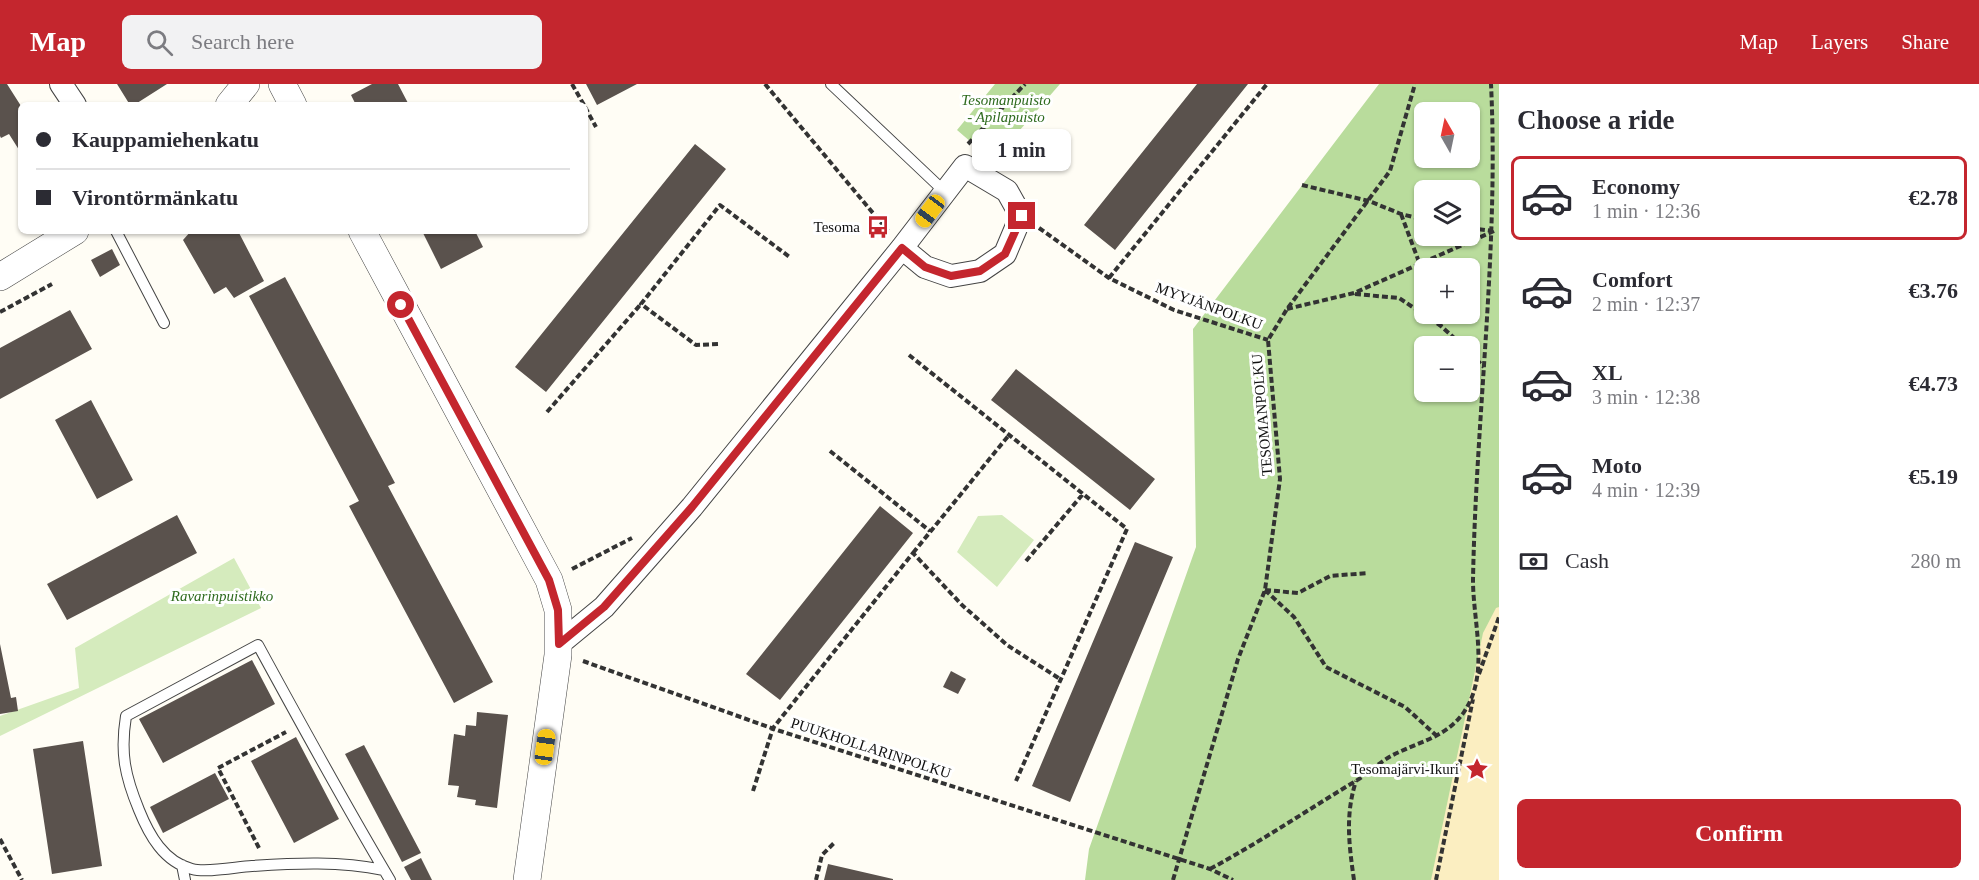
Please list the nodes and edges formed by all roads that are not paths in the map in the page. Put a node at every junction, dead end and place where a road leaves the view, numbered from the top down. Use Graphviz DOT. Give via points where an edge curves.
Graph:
graph roads {
  1 [pos="61,84"];
  2 [pos="246,84"];
  3 [pos="282,84"];
  4 [pos="831,84"];
  5 [pos="73,102"];
  6 [pos="231,102"];
  7 [pos="291,102"];
  8 [pos="945,192"];
  9 [pos="70,234"];
  10 [pos="118,234"];
  11 [pos="364,234"];
  12 [pos="902,248"];
  13 [pos="0,277"];
  14 [pos="164,323"];
  15 [pos="559,650"];
  16 [pos="182,865"];
  17 [pos="387,875"];
  18 [pos="185,880"];
  19 [pos="527,880"];
  1 -- 5 [label="street"];
  2 -- 6 [label="street"];
  3 -- 7 [label="street"];
  4 -- 8 [label="lane"];
  8 -- 12 [label="street"];
  8 -- 12 [label="street" via="965,166 1007,191 1022,216 1005,254 980,271 951,276 925,267"];
  9 -- 13 [label="street"];
  10 -- 14 [label="lane"];
  11 -- 15 [label="street" via="549,580 558,610"];
  12 -- 15 [label="street" via="684,515 604,607"];
  15 -- 19 [label="street"];
  16 -- 17 [label="lane" via="193,870 312,862 356,864"];
  16 -- 17 [label="lane" via="168,858 148,832 131,790 121,746 126,716 258,645"];
  16 -- 18 [label="lane"];
}
